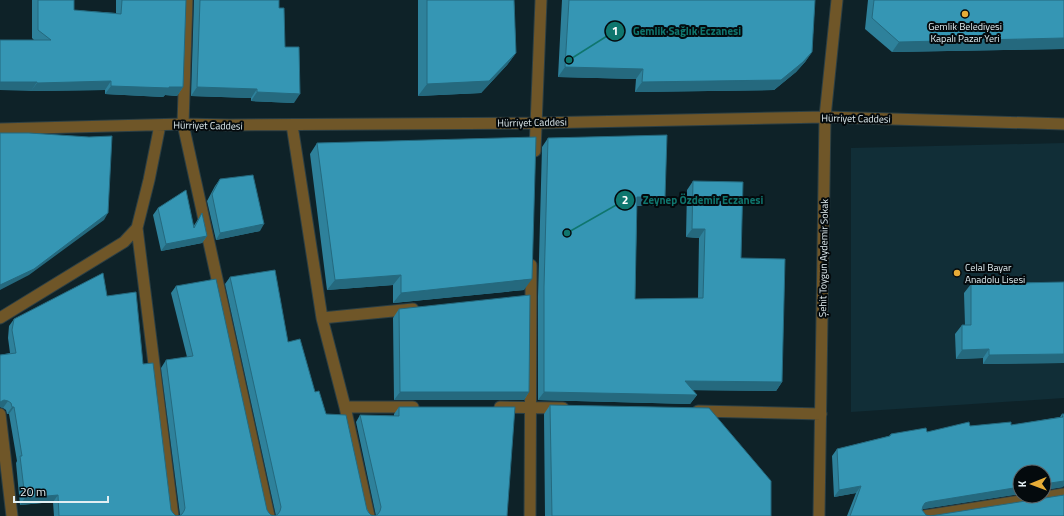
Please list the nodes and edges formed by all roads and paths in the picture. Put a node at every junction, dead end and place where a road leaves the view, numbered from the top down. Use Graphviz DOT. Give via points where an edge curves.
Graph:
graph roads {
  1 [pos="187,0"];
  2 [pos="541,0"];
  3 [pos="837,0"];
  4 [pos="825,117"];
  5 [pos="536,123"];
  6 [pos="183,124"];
  7 [pos="1064,124"];
  8 [pos="160,125"];
  9 [pos="292,125"];
  10 [pos="0,129"];
  11 [pos="535,162"];
  12 [pos="137,228"];
  13 [pos="532,257"];
  14 [pos="422,308"];
  15 [pos="0,318"];
  16 [pos="322,318"];
  17 [pos="345,407"];
  18 [pos="422,407"];
  19 [pos="492,407"];
  20 [pos="530,407"];
  21 [pos="570,408"];
  22 [pos="688,411"];
  23 [pos="0,414"];
  24 [pos="821,414"];
  25 [pos="1064,494"];
  26 [pos="12,516"];
  27 [pos="173,516"];
  28 [pos="269,516"];
  29 [pos="370,516"];
  30 [pos="530,516"];
  31 [pos="819,516"];
  32 [pos="924,516"];
  1 -- 6 [label="street"];
  2 -- 5 [label="street"];
  3 -- 4 [label="street, Şehit Toygun Aydemir Sokak"];
  4 -- 5 [label="street, Hürriyet Caddesi"];
  4 -- 7 [label="street, Hürriyet Caddesi"];
  4 -- 24 [label="street, Şehit Toygun Aydemir Sokak"];
  5 -- 9 [label="street, Hürriyet Caddesi"];
  5 -- 11 [label="street"];
  6 -- 8 [label="street, Hürriyet Caddesi"];
  6 -- 9 [label="street, Hürriyet Caddesi"];
  6 -- 28 [label="street"];
  8 -- 10 [label="street, Hürriyet Caddesi"];
  8 -- 12 [label="street"];
  9 -- 16 [label="street"];
  12 -- 15 [label="street" via="124,242"];
  12 -- 27 [label="street"];
  13 -- 20 [label="street" via="527,297"];
  14 -- 16 [label="street"];
  16 -- 17 [label="street"];
  17 -- 18 [label="street"];
  17 -- 29 [label="street"];
  19 -- 20 [label="street"];
  20 -- 21 [label="street"];
  20 -- 30 [label="street"];
  22 -- 24 [label="street"];
  23 -- 26 [label="street"];
  24 -- 31 [label="street, Şehit Toygun Aydemir Sokak"];
  25 -- 32 [label="street"];
}
